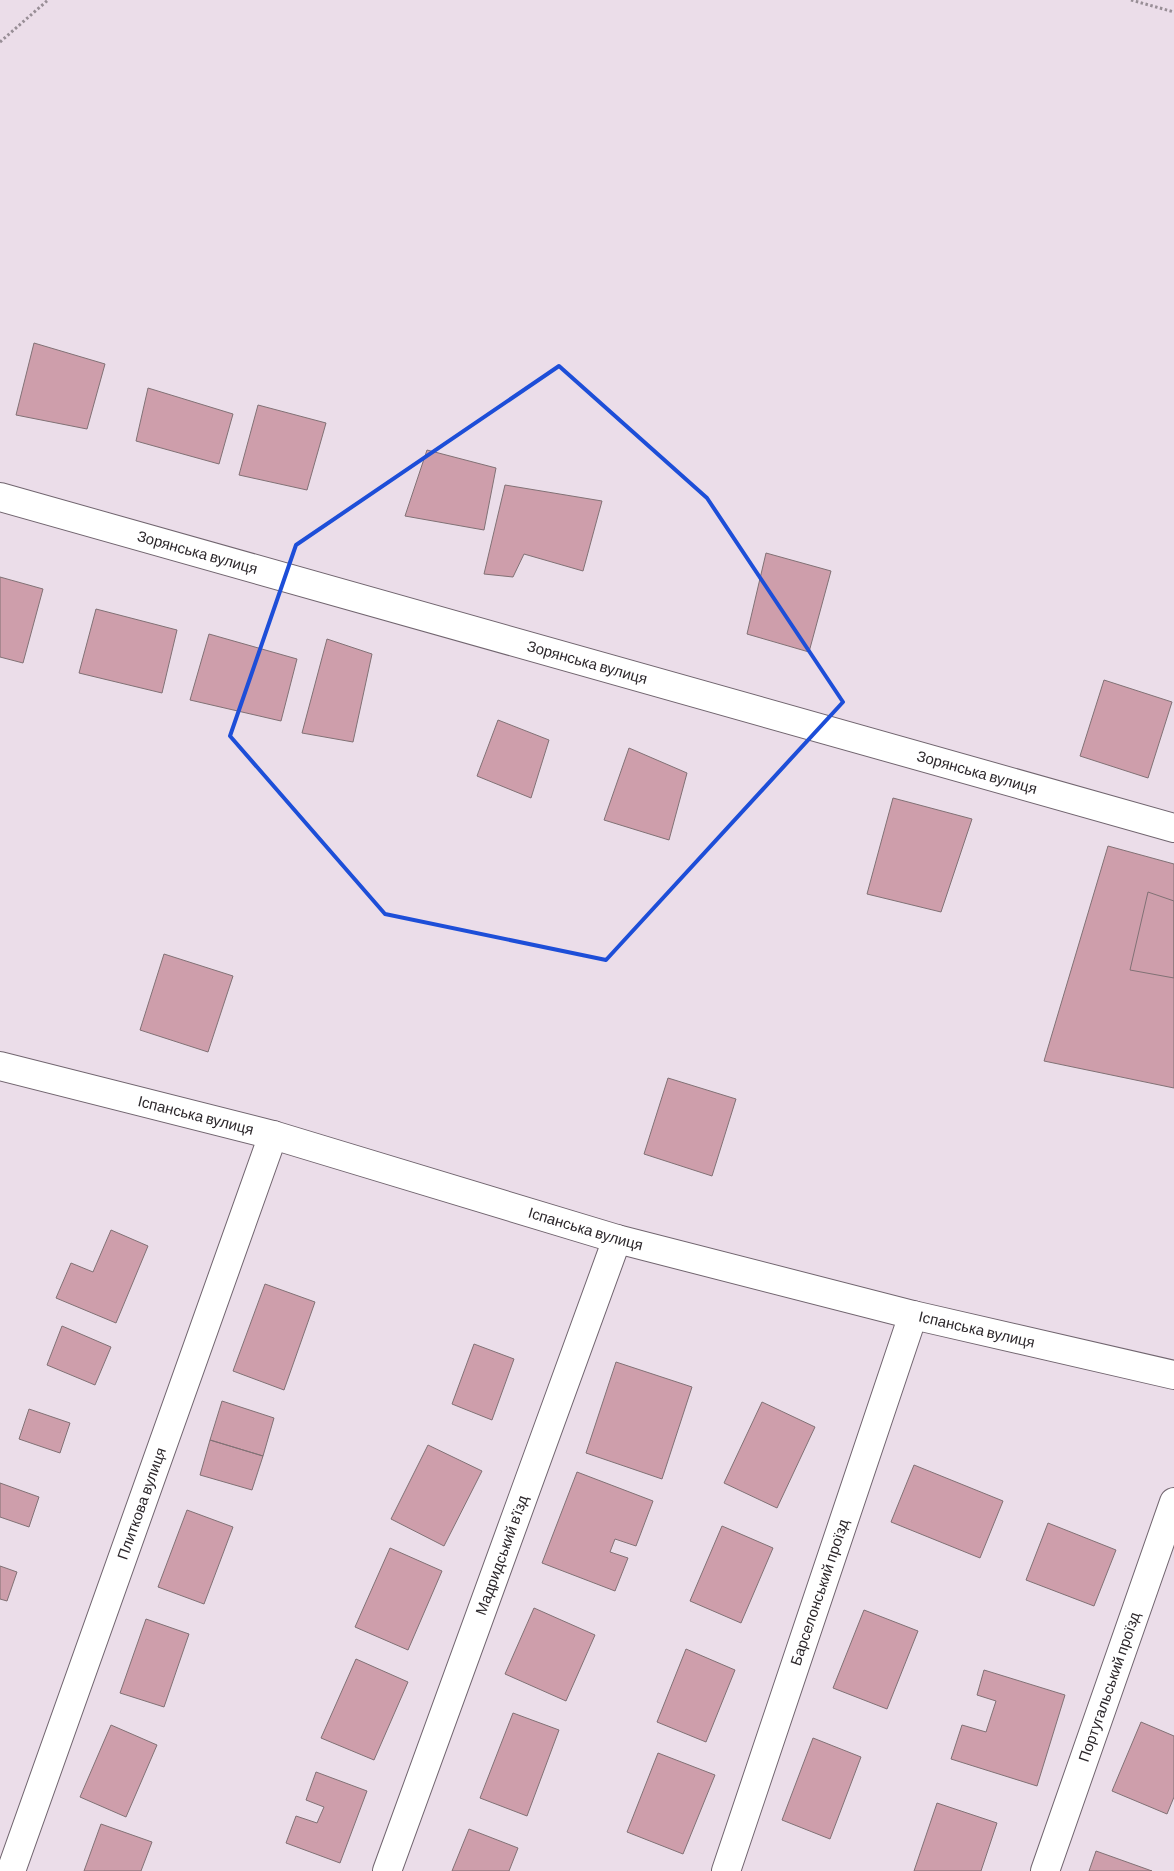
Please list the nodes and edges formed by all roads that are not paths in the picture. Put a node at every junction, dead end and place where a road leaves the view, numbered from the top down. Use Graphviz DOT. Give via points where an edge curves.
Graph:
graph roads {
  1 [pos="0,497"];
  2 [pos="1174,828"];
  3 [pos="0,1066"];
  4 [pos="273,1135"];
  5 [pos="617,1239"];
  6 [pos="914,1315"];
  7 [pos="1174,1375"];
  8 [pos="1174,1502"];
  9 [pos="11,1871"];
  10 [pos="387,1871"];
  11 [pos="726,1871"];
  12 [pos="1045,1871"];
  1 -- 2 [label="street, Зорянська вулиця"];
  3 -- 4 [label="street, Іспанська вулиця"];
  4 -- 5 [label="street, Іспанська вулиця"];
  4 -- 9 [label="street, Плиткова вулиця"];
  5 -- 6 [label="street, Іспанська вулиця"];
  5 -- 10 [label="street, Мадридський в'їзд"];
  6 -- 7 [label="street, Іспанська вулиця"];
  6 -- 11 [label="street, Барселонський проїзд"];
  8 -- 12 [label="street, Португальський проїзд"];
}
